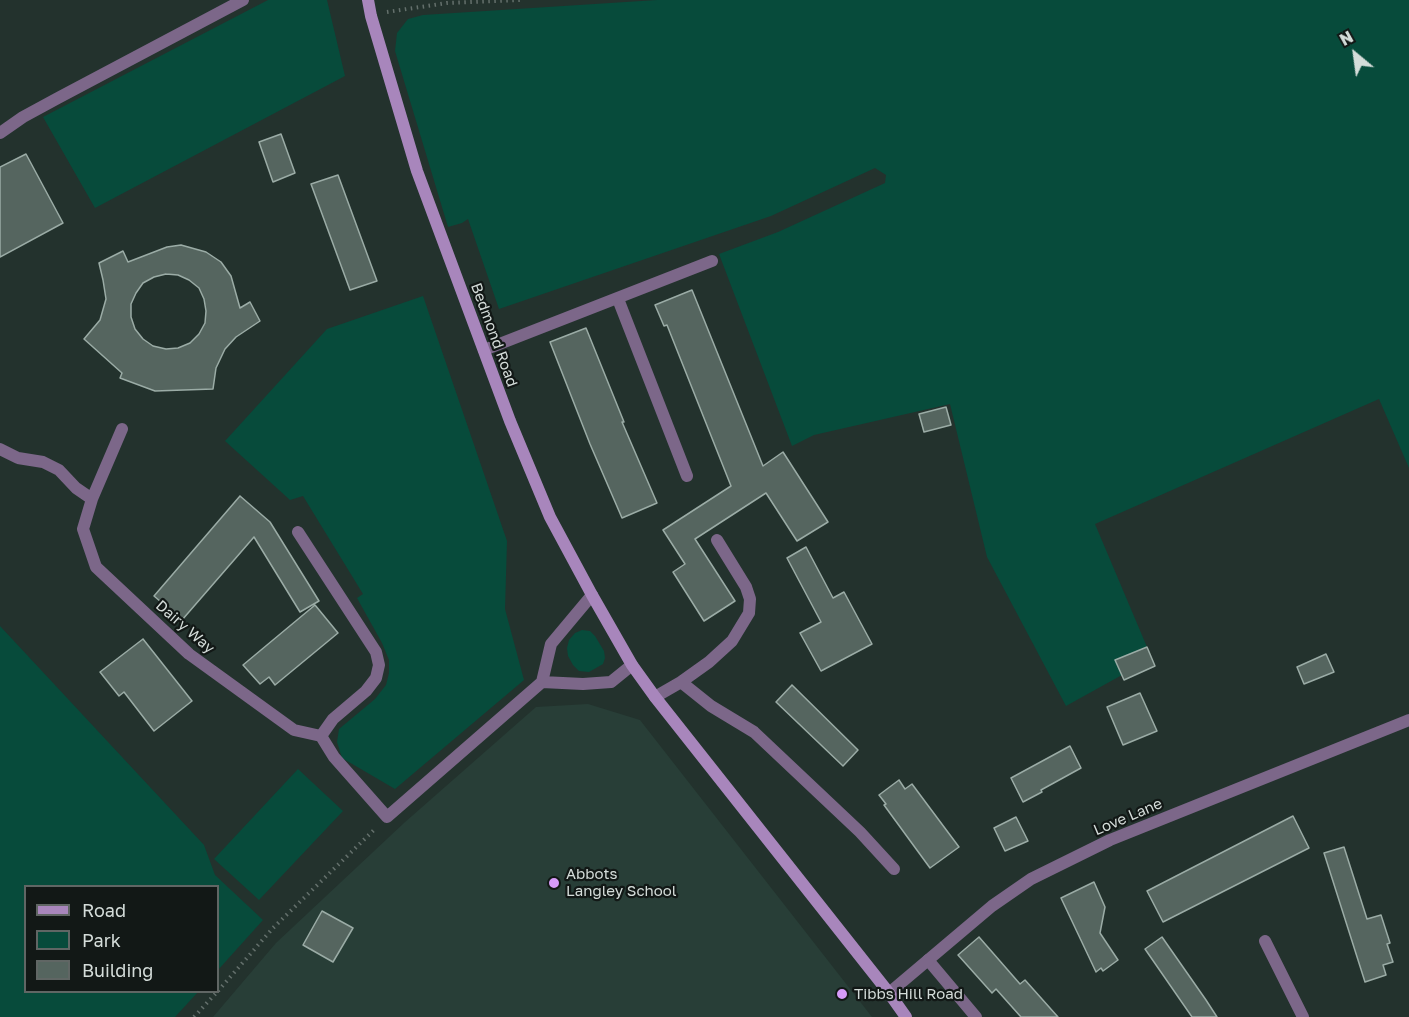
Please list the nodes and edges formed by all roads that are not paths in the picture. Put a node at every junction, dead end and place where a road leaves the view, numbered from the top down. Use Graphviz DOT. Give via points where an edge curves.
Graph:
graph roads {
  1 [pos="243,0"];
  2 [pos="368,0"];
  3 [pos="0,133"];
  4 [pos="712,261"];
  5 [pos="618,298"];
  6 [pos="484,350"];
  7 [pos="122,429"];
  8 [pos="0,449"];
  9 [pos="687,476"];
  10 [pos="92,499"];
  11 [pos="298,532"];
  12 [pos="717,540"];
  13 [pos="592,595"];
  14 [pos="632,665"];
  15 [pos="542,682"];
  16 [pos="681,682"];
  17 [pos="655,697"];
  18 [pos="1409,720"];
  19 [pos="321,736"];
  20 [pos="894,869"];
  21 [pos="1265,941"];
  22 [pos="928,960"];
  23 [pos="889,993"];
  24 [pos="906,1017"];
  25 [pos="976,1017"];
  26 [pos="1303,1017"];
  1 -- 3 [label="street"];
  2 -- 6 [label="street, Bedmond Road" via="417,171"];
  4 -- 5 [label="street"];
  5 -- 6 [label="street"];
  5 -- 9 [label="street"];
  6 -- 13 [label="street, Bedmond Road" via="550,518"];
  7 -- 10 [label="street, Dairy Way"];
  8 -- 10 [label="street" via="59,470"];
  10 -- 19 [label="street, Dairy Way" via="83,529 96,567 189,654 294,730"];
  11 -- 19 [label="street" via="376,652 379,665 376,678 366,691 333,718"];
  12 -- 16 [label="street" via="746,587 749,613 732,640"];
  13 -- 14 [label="street, Bedmond Road"];
  13 -- 15 [label="street" via="551,644"];
  14 -- 15 [label="street" via="611,682"];
  14 -- 17 [label="street"];
  15 -- 19 [label="street" via="387,818 334,757"];
  16 -- 17 [label="street"];
  16 -- 20 [label="street" via="754,732"];
  17 -- 23 [label="street"];
  18 -- 22 [label="street, Love Lane" via="1110,840 1041,874 992,906"];
  21 -- 26 [label="street"];
  22 -- 23 [label="street, Love Lane"];
  22 -- 25 [label="street"];
  23 -- 24 [label="street"];
}
